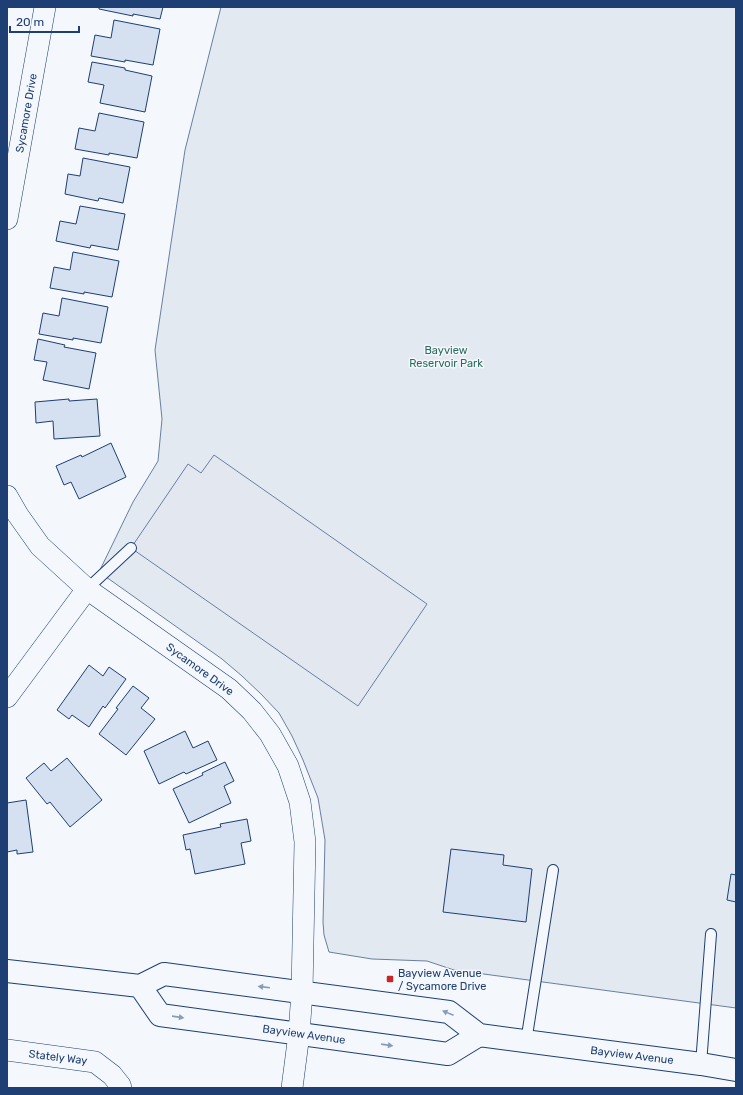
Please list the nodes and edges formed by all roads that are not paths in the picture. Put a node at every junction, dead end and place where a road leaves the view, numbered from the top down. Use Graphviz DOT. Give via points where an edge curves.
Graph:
graph roads {
  1 [pos="45,7"];
  2 [pos="12,157"];
  3 [pos="7,219"];
  4 [pos="7,496"];
  5 [pos="130,548"];
  6 [pos="87,589"];
  7 [pos="7,697"];
  8 [pos="553,870"];
  9 [pos="711,934"];
  10 [pos="7,971"];
  11 [pos="140,986"];
  12 [pos="301,1013"];
  13 [pos="479,1036"];
  14 [pos="526,1042"];
  15 [pos="7,1050"];
  16 [pos="701,1064"];
  17 [pos="736,1070"];
  18 [pos="120,1088"];
  19 [pos="292,1088"];
  1 -- 2 [label="street, Sycamore Drive"];
  2 -- 3 [label="street, Sycamore Drive"];
  4 -- 6 [label="street, Sycamore Drive" via="40,546"];
  5 -- 6 [label="lane"];
  6 -- 7 [label="street"];
  6 -- 12 [label="street, Sycamore Drive" via="229,689 252,710 270,734 288,766 300,802 305,842"];
  8 -- 14 [label="lane"];
  9 -- 16 [label="lane"];
  10 -- 11 [label="main road"];
  12 -- 11 [label="main road, Bayview Avenue, one-way" via="164,974"];
  11 -- 12 [label="main road, Bayview Avenue, one-way" via="160,1015"];
  13 -- 12 [label="main road, Bayview Avenue, one-way" via="449,1012"];
  12 -- 13 [label="main road, Bayview Avenue, one-way" via="448,1054"];
  12 -- 19 [label="street, Sycamore Drive"];
  13 -- 14 [label="main road, Bayview Avenue"];
  14 -- 16 [label="main road, Bayview Avenue"];
  15 -- 18 [label="street, Stately Way" via="95,1062 112,1075"];
  16 -- 17 [label="main road, Bayview Avenue"];
}
